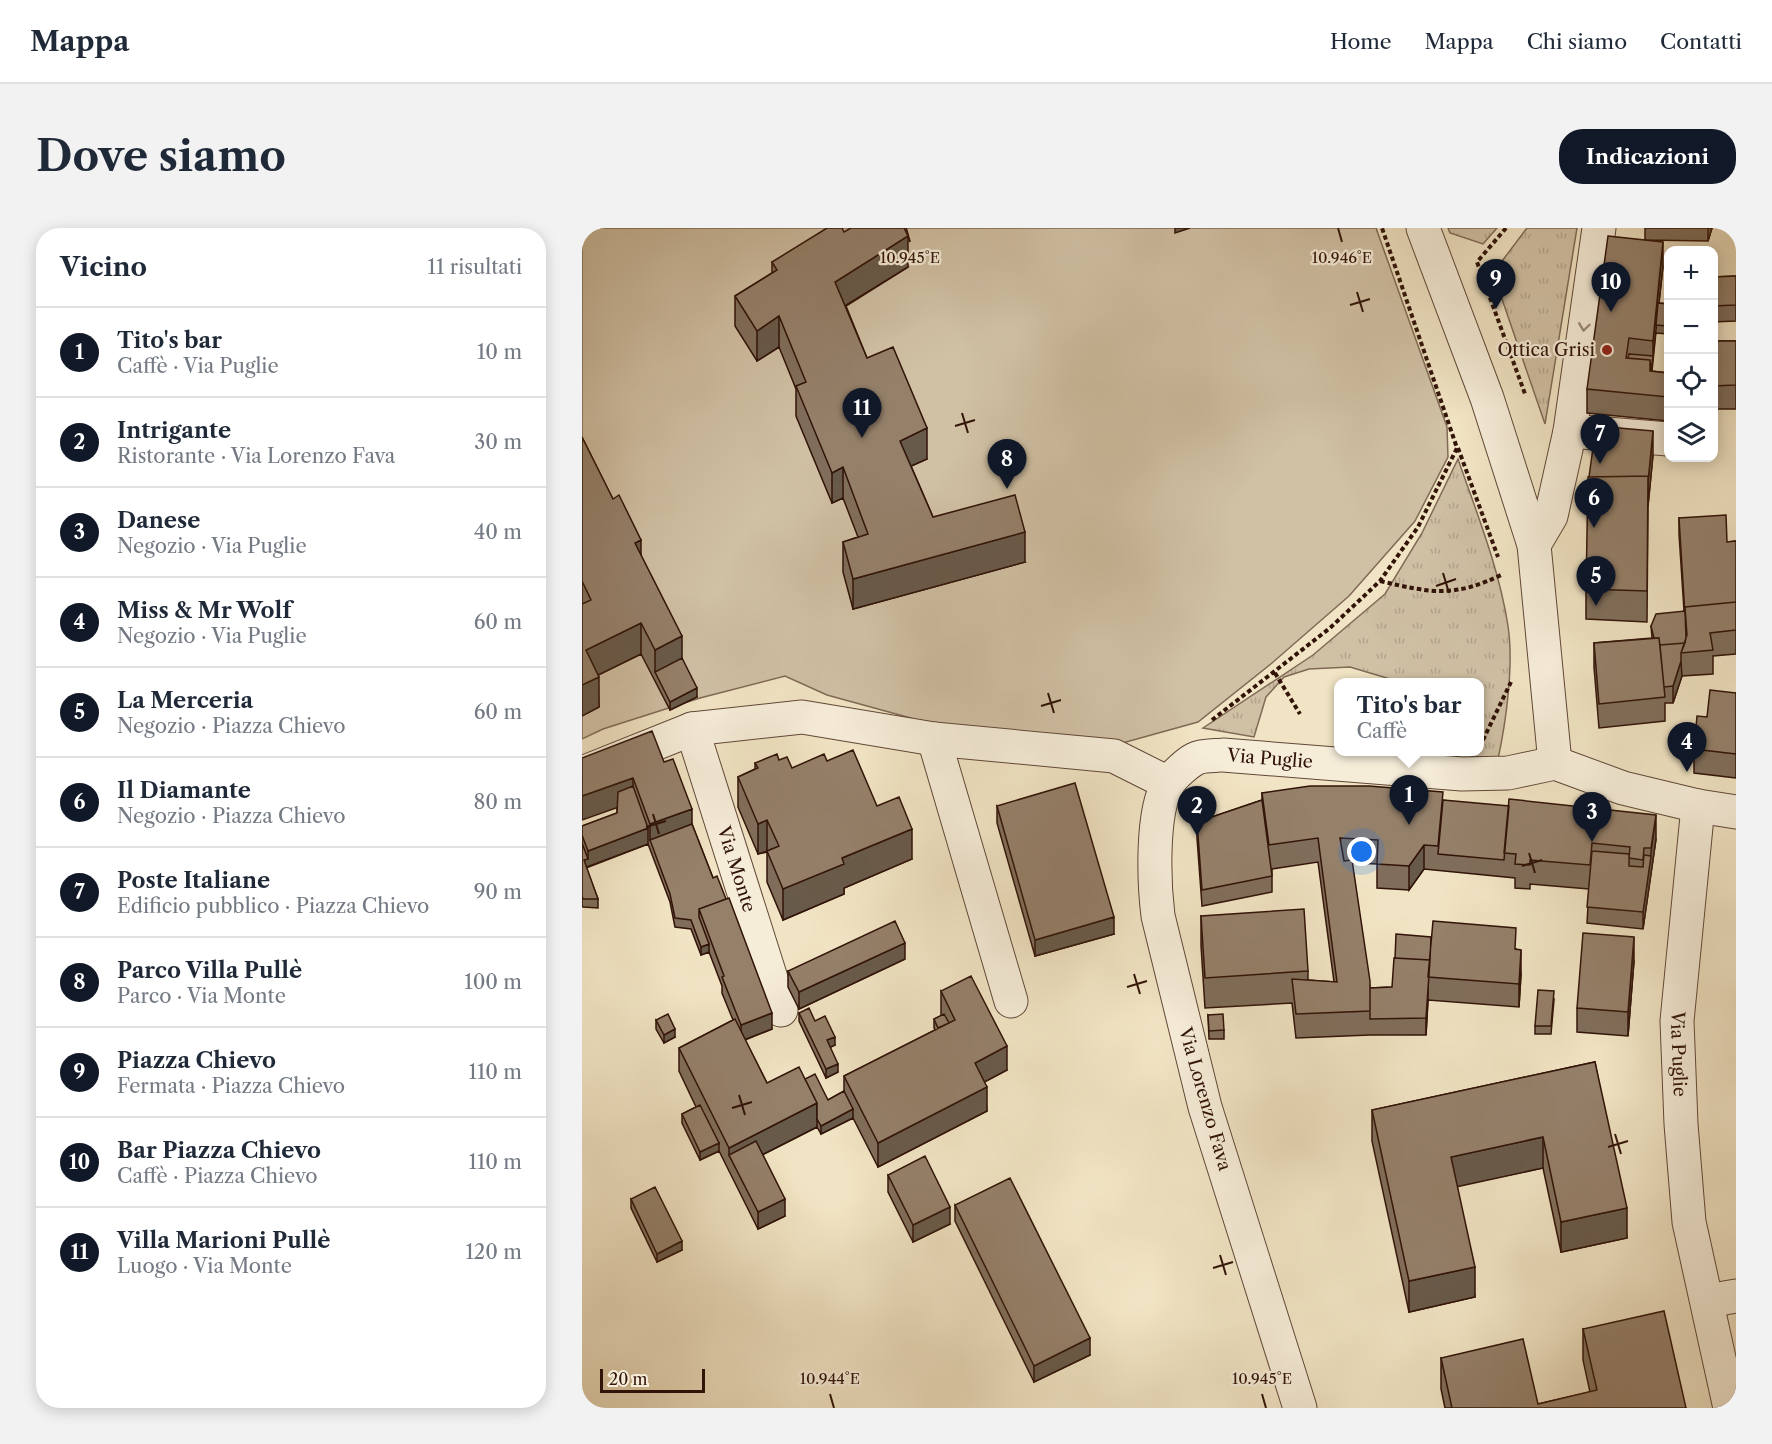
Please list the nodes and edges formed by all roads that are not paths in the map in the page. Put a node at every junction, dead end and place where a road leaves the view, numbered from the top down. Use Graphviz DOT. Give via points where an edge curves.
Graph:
graph roads {
  1 [pos="1423,228"];
  2 [pos="1599,228"];
  3 [pos="1570,431"];
  4 [pos="1664,439"];
  5 [pos="1534,545"];
  6 [pos="692,729"];
  7 [pos="934,739"];
  8 [pos="1555,763"];
  9 [pos="582,773"];
  10 [pos="1168,783"];
  11 [pos="1698,807"];
  12 [pos="1736,812"];
  13 [pos="1011,1000"];
  14 [pos="781,1010"];
  15 [pos="1721,1298"];
  16 [pos="1300,1408"];
  17 [pos="1730,1408"];
  1 -- 5 [label="street" via="1487,398"];
  2 -- 3 [label="street, one-way"];
  3 -- 4 [label="street"];
  3 -- 5 [label="street" via="1551,516"];
  5 -- 8 [label="street"];
  6 -- 7 [label="street" via="802,717"];
  6 -- 9 [label="street"];
  6 -- 14 [label="street, Via Monte"];
  7 -- 10 [label="street" via="1114,756"];
  7 -- 13 [label="street"];
  8 -- 10 [label="street, Via Puglie" via="1508,773 1462,774 1223,755 1196,758"];
  8 -- 11 [label="street" via="1623,788"];
  10 -- 16 [label="street, Via Lorenzo Fava" via="1157,833 1154,885 1158,916 1205,1107"];
  11 -- 12 [label="street"];
  11 -- 15 [label="street, Via Puglie" via="1677,1021 1689,1222"];
  15 -- 17 [label="street, Via Puglie"];
}
